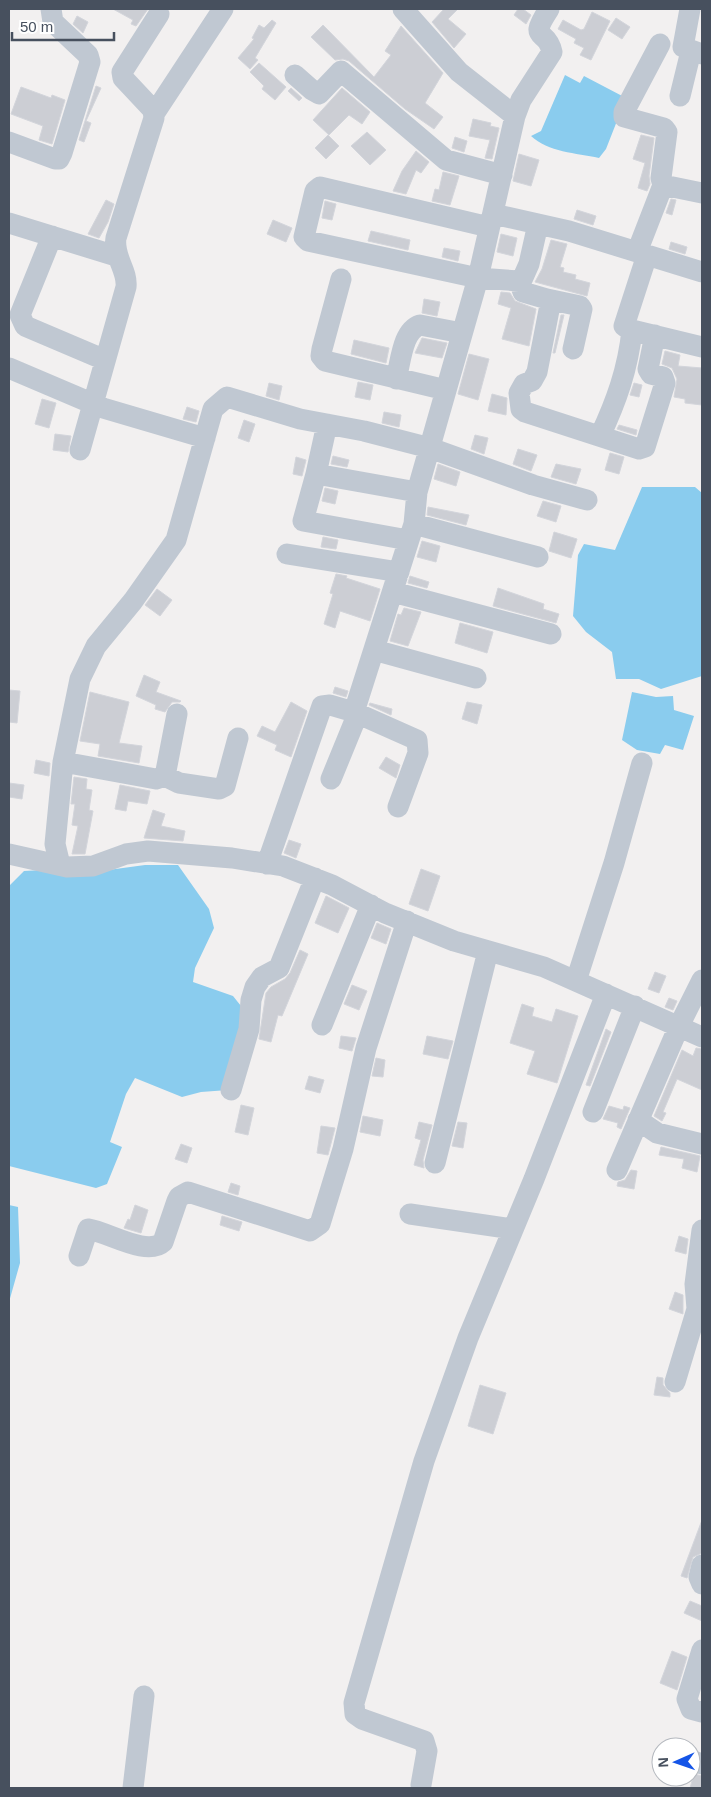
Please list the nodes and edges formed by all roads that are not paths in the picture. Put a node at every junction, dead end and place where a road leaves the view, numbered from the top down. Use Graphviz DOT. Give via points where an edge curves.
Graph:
graph roads {
  1 [pos="51,9"];
  2 [pos="223,9"];
  3 [pos="402,9"];
  4 [pos="549,9"];
  5 [pos="690,9"];
  6 [pos="159,14"];
  7 [pos="660,44"];
  8 [pos="697,53"];
  9 [pos="295,74"];
  10 [pos="680,96"];
  11 [pos="154,114"];
  12 [pos="515,116"];
  13 [pos="9,142"];
  14 [pos="502,175"];
  15 [pos="663,185"];
  16 [pos="702,193"];
  17 [pos="491,221"];
  18 [pos="9,223"];
  19 [pos="538,224"];
  20 [pos="52,236"];
  21 [pos="642,254"];
  22 [pos="116,256"];
  23 [pos="702,272"];
  24 [pos="478,278"];
  25 [pos="341,279"];
  26 [pos="521,282"];
  27 [pos="546,299"];
  28 [pos="632,330"];
  29 [pos="462,333"];
  30 [pos="655,335"];
  31 [pos="702,347"];
  32 [pos="573,349"];
  33 [pos="105,360"];
  34 [pos="9,368"];
  35 [pos="396,379"];
  36 [pos="446,390"];
  37 [pos="92,404"];
  38 [pos="328,424"];
  39 [pos="600,436"];
  40 [pos="205,438"];
  41 [pos="430,448"];
  42 [pos="80,450"];
  43 [pos="316,474"];
  44 [pos="417,492"];
  45 [pos="587,500"];
  46 [pos="411,532"];
  47 [pos="287,554"];
  48 [pos="538,557"];
  49 [pos="399,572"];
  50 [pos="393,592"];
  51 [pos="551,634"];
  52 [pos="374,650"];
  53 [pos="476,678"];
  54 [pos="356,713"];
  55 [pos="177,714"];
  56 [pos="238,738"];
  57 [pos="64,762"];
  58 [pos="642,763"];
  59 [pos="165,776"];
  60 [pos="331,779"];
  61 [pos="398,807"];
  62 [pos="9,854"];
  63 [pos="267,864"];
  64 [pos="60,865"];
  65 [pos="315,878"];
  66 [pos="371,905"];
  67 [pos="406,921"];
  68 [pos="488,950"];
  69 [pos="702,980"];
  70 [pos="576,981"];
  71 [pos="606,994"];
  72 [pos="635,1006"];
  73 [pos="322,1025"];
  74 [pos="679,1026"];
  75 [pos="702,1037"];
  76 [pos="231,1090"];
  77 [pos="593,1112"];
  78 [pos="638,1120"];
  79 [pos="702,1144"];
  80 [pos="435,1164"];
  81 [pos="617,1170"];
  82 [pos="410,1214"];
  83 [pos="513,1228"];
  84 [pos="702,1230"];
  85 [pos="79,1256"];
  86 [pos="674,1382"];
  87 [pos="702,1565"];
  88 [pos="702,1584"];
  89 [pos="702,1650"];
  90 [pos="144,1696"];
  91 [pos="702,1712"];
  92 [pos="420,1785"];
  93 [pos="133,1788"];
  1 -- 13 [label="street" via="53,22 88,55 90,62 62,154 55,159"];
  2 -- 11 [label="street"];
  3 -- 12 [label="street" via="459,72"];
  4 -- 12 [label="street" via="538,30 552,52 521,100"];
  5 -- 8 [label="street" via="682,45 686,50"];
  6 -- 11 [label="street" via="122,74"];
  7 -- 15 [label="street" via="623,114 625,118 664,128 667,132 661,178"];
  8 -- 10 [label="street"];
  9 -- 14 [label="street" via="319,94 341,71 446,160"];
  11 -- 22 [label="street" via="116,238"];
  12 -- 14 [label="street"];
  14 -- 17 [label="street"];
  15 -- 16 [label="street"];
  15 -- 21 [label="street"];
  17 -- 19 [label="street"];
  17 -- 24 [label="street"];
  17 -- 24 [label="street" via="320,187 315,191 304,233 308,241"];
  18 -- 20 [label="street"];
  19 -- 21 [label="street"];
  19 -- 26 [label="street" via="529,264"];
  20 -- 22 [label="street"];
  20 -- 33 [label="street" via="20,315 21,321 24,326"];
  21 -- 23 [label="street"];
  21 -- 28 [label="street" via="624,322 627,329"];
  22 -- 33 [label="street" via="126,283"];
  24 -- 26 [label="street"];
  24 -- 29 [label="street"];
  25 -- 35 [label="street" via="321,356 330,363"];
  26 -- 27 [label="street" via="523,292"];
  27 -- 32 [label="street" via="582,309"];
  27 -- 39 [label="street" via="550,306 536,372 532,381 524,384 519,393 519,403 525,412"];
  28 -- 30 [label="street"];
  28 -- 39 [label="street" via="624,377"];
  29 -- 35 [label="street" via="420,325 413,327 408,334"];
  29 -- 36 [label="street"];
  30 -- 31 [label="street"];
  30 -- 39 [label="street" via="648,369 651,374 663,377 665,383 645,447 638,449"];
  33 -- 37 [label="street"];
  34 -- 37 [label="street"];
  35 -- 36 [label="street"];
  36 -- 41 [label="street"];
  37 -- 40 [label="street"];
  37 -- 42 [label="street"];
  38 -- 40 [label="street" via="227,397 213,409"];
  38 -- 41 [label="street"];
  38 -- 43 [label="street"];
  40 -- 57 [label="street" via="176,540 96,646 80,679"];
  41 -- 44 [label="street"];
  41 -- 45 [label="street" via="533,485"];
  43 -- 44 [label="street"];
  43 -- 46 [label="street" via="303,521"];
  44 -- 46 [label="street"];
  46 -- 48 [label="street"];
  46 -- 49 [label="street"];
  47 -- 49 [label="street"];
  49 -- 50 [label="street"];
  50 -- 51 [label="street"];
  50 -- 52 [label="street"];
  52 -- 53 [label="street"];
  52 -- 54 [label="street"];
  54 -- 60 [label="street"];
  54 -- 61 [label="street" via="417,740 418,753"];
  54 -- 63 [label="street" via="322,706"];
  55 -- 59 [label="street"];
  56 -- 59 [label="street" via="225,786 219,789 179,783"];
  57 -- 59 [label="street" via="156,779"];
  57 -- 64 [label="street" via="55,844"];
  58 -- 70 [label="street"];
  62 -- 64 [label="street"];
  63 -- 64 [label="street" via="148,851 126,854 93,866"];
  63 -- 65 [label="street" via="283,866"];
  65 -- 66 [label="street"];
  65 -- 76 [label="street" via="279,968 275,973 262,977 255,987 249,1029"];
  66 -- 67 [label="street"];
  66 -- 73 [label="street"];
  67 -- 68 [label="street"];
  67 -- 85 [label="street" via="366,1048 343,1149 317,1228 310,1230 188,1192 179,1197 160,1245 137,1246 88,1229"];
  68 -- 70 [label="street" via="544,967"];
  68 -- 80 [label="street"];
  69 -- 74 [label="street"];
  70 -- 71 [label="street"];
  71 -- 72 [label="street"];
  71 -- 83 [label="street"];
  72 -- 74 [label="street"];
  72 -- 77 [label="street"];
  74 -- 75 [label="street"];
  74 -- 78 [label="street"];
  78 -- 79 [label="street" via="657,1133"];
  78 -- 81 [label="street"];
  82 -- 83 [label="street"];
  83 -- 92 [label="street" via="468,1338 424,1461 354,1703 355,1714 362,1719 424,1741 427,1751"];
  84 -- 86 [label="street" via="695,1284 697,1309"];
  87 -- 88 [label="street" via="699,1577"];
  89 -- 91 [label="street" via="687,1699 691,1709"];
  90 -- 93 [label="street"];
}
